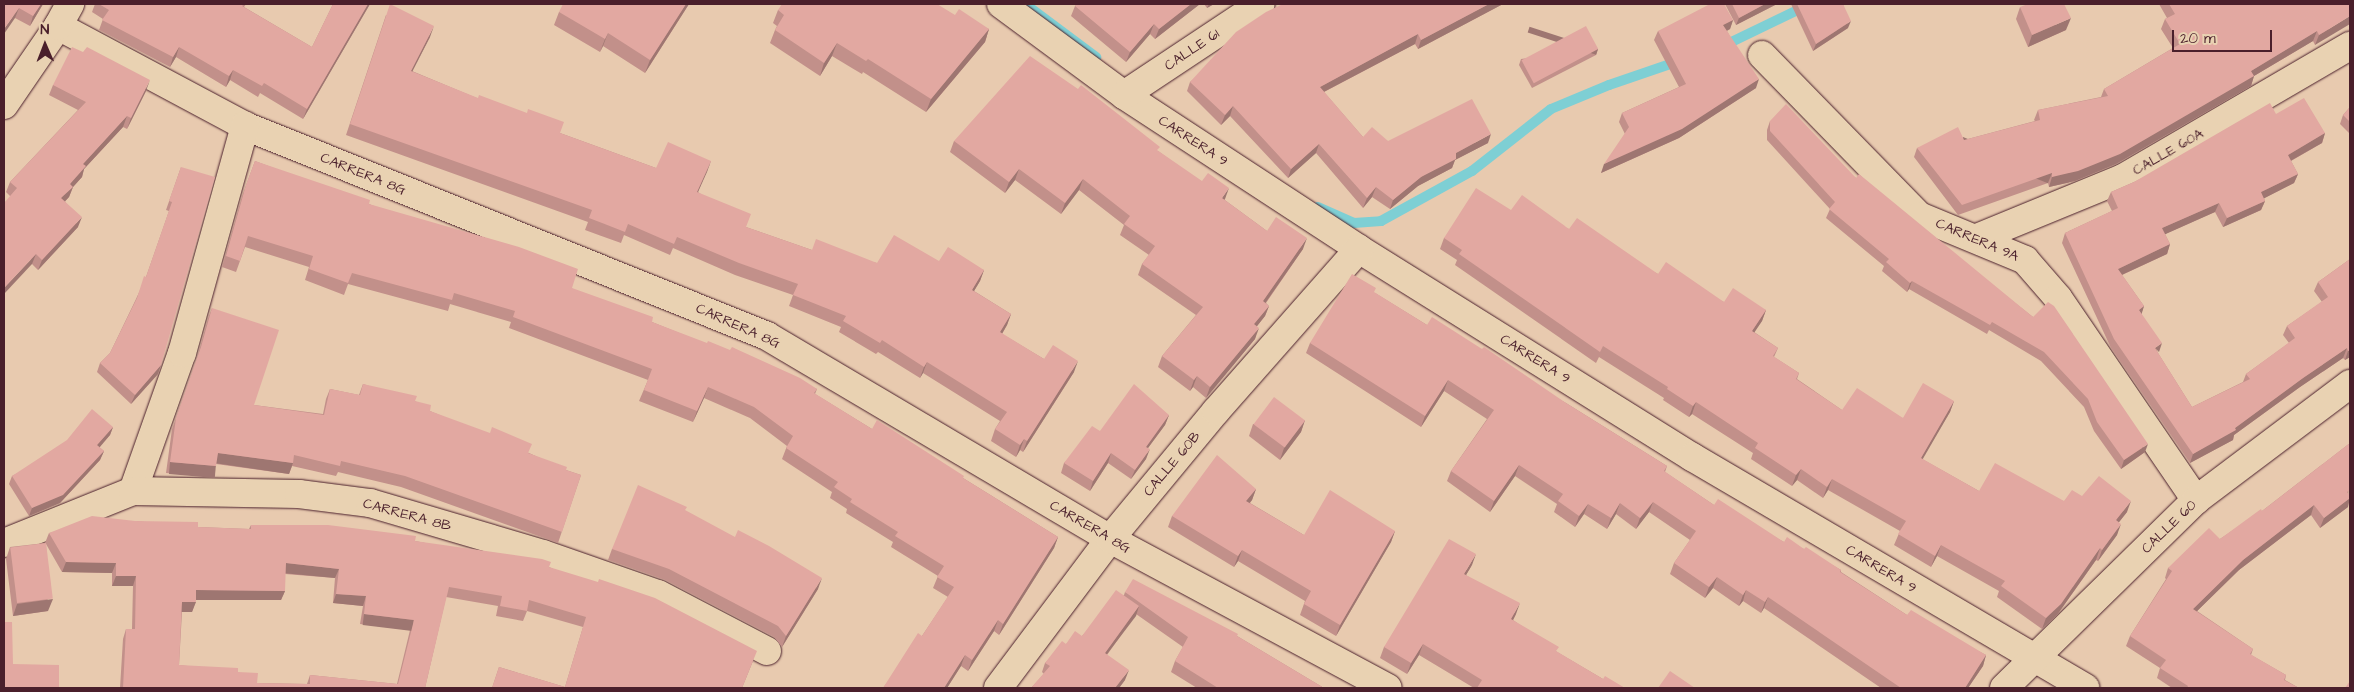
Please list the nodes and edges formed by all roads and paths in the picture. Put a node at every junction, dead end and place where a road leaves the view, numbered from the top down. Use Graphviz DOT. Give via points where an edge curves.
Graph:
graph roads {
  1 [pos="1001,4"];
  2 [pos="1261,4"];
  3 [pos="64,15"];
  4 [pos="2350,46"];
  5 [pos="1762,55"];
  6 [pos="1124,95"];
  7 [pos="4,105"];
  8 [pos="245,126"];
  9 [pos="1977,238"];
  10 [pos="1359,249"];
  11 [pos="2350,384"];
  12 [pos="133,491"];
  13 [pos="2196,500"];
  14 [pos="1110,539"];
  15 [pos="4,543"];
  16 [pos="767,651"];
  17 [pos="2032,659"];
  18 [pos="998,688"];
  19 [pos="1388,688"];
  20 [pos="2004,688"];
  21 [pos="2085,688"];
  1 -- 6 [label="street, CARRERA 9"];
  2 -- 6 [label="street, CALLE 61"];
  3 -- 7 [label="street"];
  3 -- 8 [label="street, CARRERA 8G"];
  4 -- 9 [label="street, CALLE 60A" via="2123,178"];
  5 -- 9 [label="street, CARRERA 9A" via="1919,216"];
  6 -- 10 [label="street, CARRERA 9"];
  8 -- 12 [label="street" via="182,352"];
  8 -- 14 [label="street, CARRERA 8G" via="767,336"];
  9 -- 13 [label="street, CARRERA 9A" via="2025,260 2058,298"];
  10 -- 14 [label="street, CALLE 60B" via="1216,411"];
  10 -- 17 [label="street, CARRERA 9" via="1692,457"];
  11 -- 13 [label="street, CALLE 60"];
  12 -- 15 [label="street, CARRERA 8B"];
  12 -- 16 [label="street, CARRERA 8B" via="299,494 370,503 544,554 658,594"];
  13 -- 17 [label="street, CALLE 60"];
  14 -- 18 [label="street, CALLE 60B"];
  14 -- 19 [label="street, CARRERA 8G"];
  17 -- 20 [label="street, CALLE 60"];
  17 -- 21 [label="street, CARRERA 9"];
}
